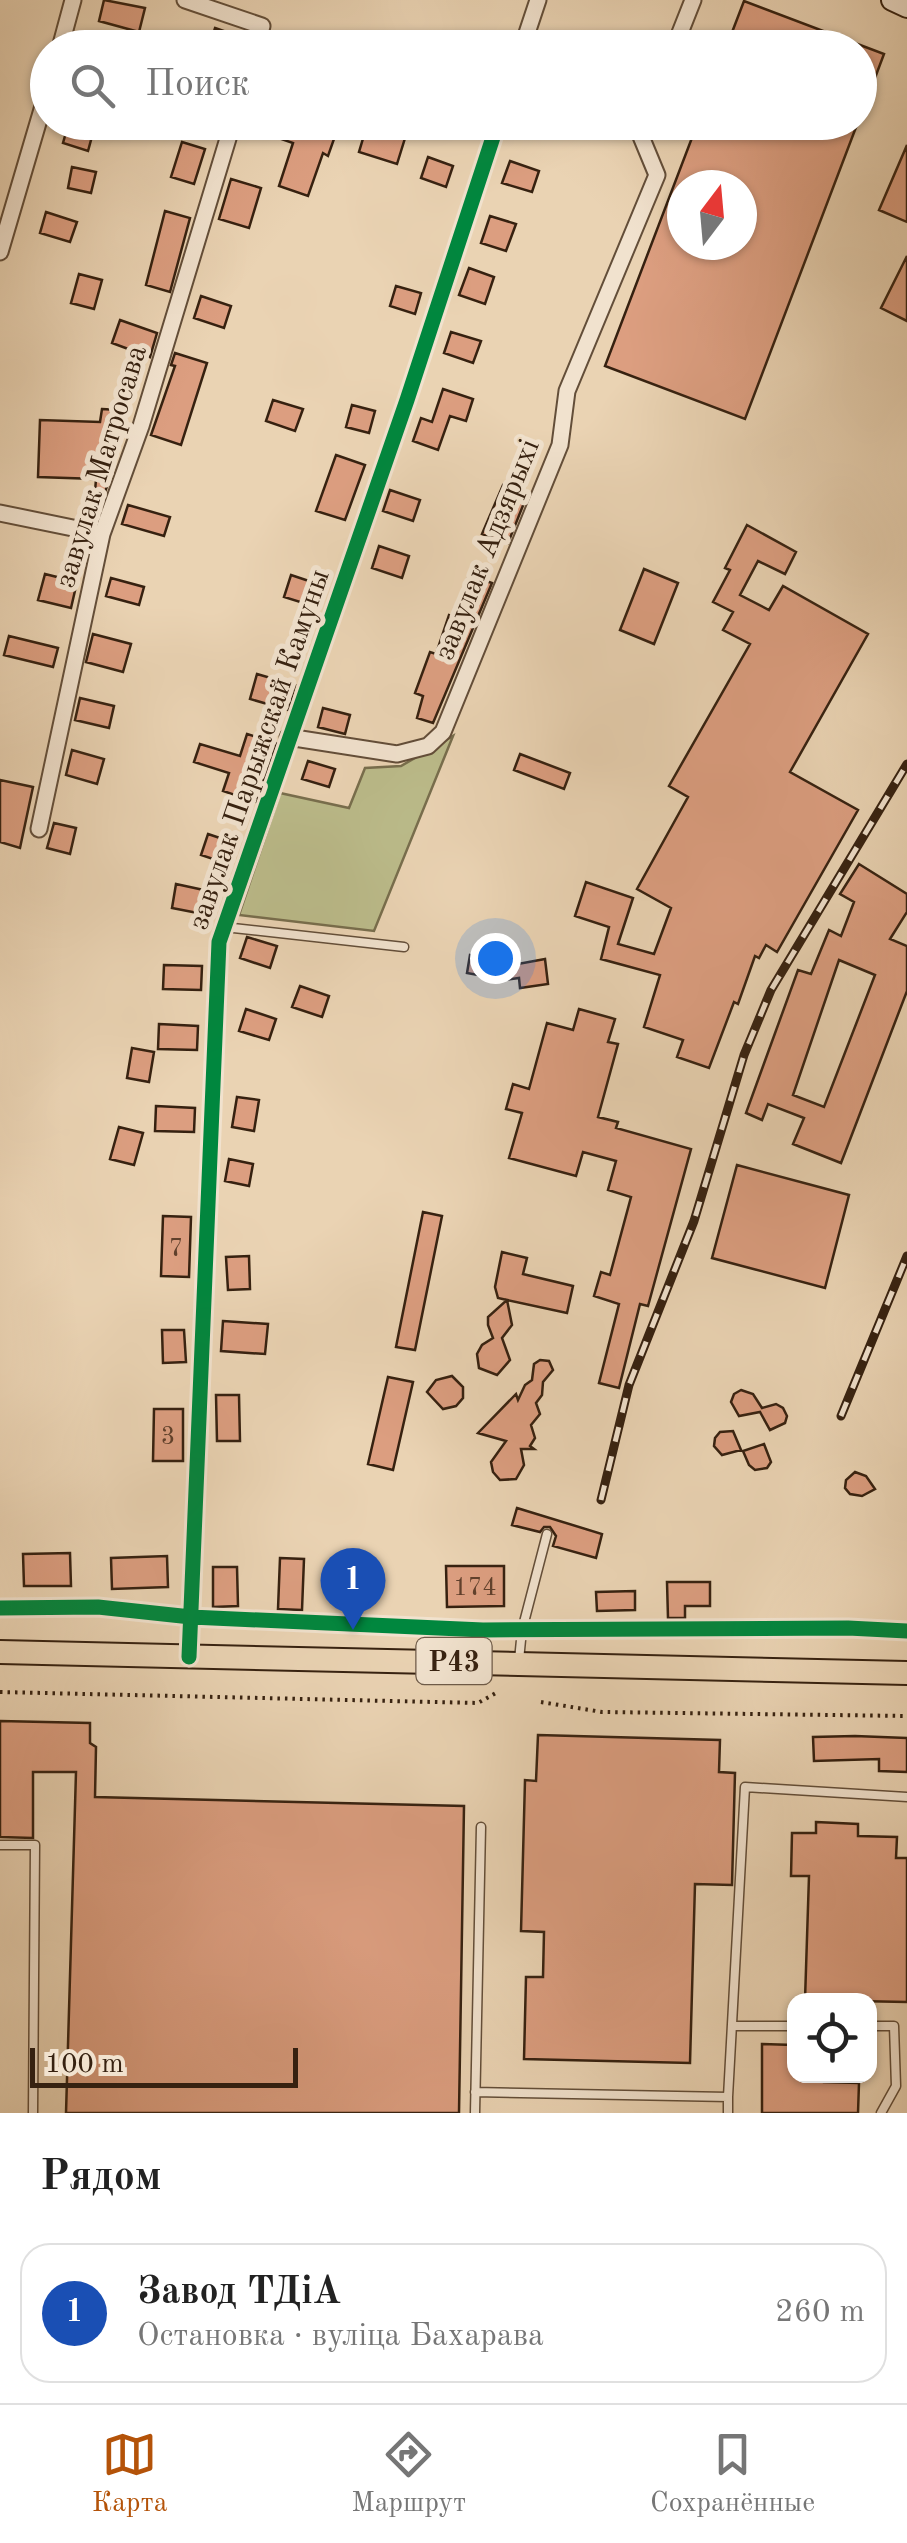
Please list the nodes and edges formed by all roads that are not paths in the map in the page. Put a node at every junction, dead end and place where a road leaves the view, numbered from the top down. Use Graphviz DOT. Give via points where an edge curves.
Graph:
graph roads {
  1 [pos="73,0"];
  2 [pos="185,0"];
  3 [pos="538,0"];
  4 [pos="693,0"];
  5 [pos="892,0"];
  6 [pos="907,8"];
  7 [pos="65,30"];
  8 [pos="261,30"];
  9 [pos="528,30"];
  10 [pos="681,30"];
  11 [pos="33,140"];
  12 [pos="228,140"];
  13 [pos="492,140"];
  14 [pos="642,140"];
  15 [pos="0,252"];
  16 [pos="0,513"];
  17 [pos="102,534"];
  18 [pos="288,737"];
  19 [pos="39,829"];
  20 [pos="224,927"];
  21 [pos="404,947"];
  22 [pos="547,1534"];
  23 [pos="0,1652"];
  24 [pos="189,1657"];
  25 [pos="519,1664"];
  26 [pos="907,1673"];
  27 [pos="907,1797"];
  28 [pos="481,1827"];
  29 [pos="0,1846"];
  30 [pos="732,2026"];
  31 [pos="787,2026"];
  32 [pos="877,2026"];
  33 [pos="475,2092"];
  34 [pos="728,2097"];
  35 [pos="33,2113"];
  36 [pos="475,2113"];
  37 [pos="728,2113"];
  38 [pos="881,2113"];
  1 -- 7 [label="street"];
  2 -- 8 [label="street"];
  3 -- 9 [label="street"];
  4 -- 10 [label="street"];
  5 -- 6 [label="main road"];
  11 -- 15 [label="street"];
  12 -- 17 [label="street, завулак Матросава"];
  13 -- 18 [label="street, завулак Парыжскай Камуны"];
  14 -- 18 [label="street, завулак Адзярыхі" via="657,175 567,391 560,445 443,732 428,746 397,754"];
  16 -- 17 [label="street"];
  17 -- 19 [label="street, завулак Матросава"];
  18 -- 20 [label="street, завулак Парыжскай Камуны"];
  20 -- 21 [label="lane"];
  20 -- 24 [label="street, завулак Парыжскай Камуны" via="214,1016"];
  22 -- 25 [label="lane"];
  23 -- 24 [label="main road, Р43"];
  24 -- 25 [label="main road, Р43"];
  25 -- 26 [label="main road, Р43"];
  27 -- 30 [label="lane" via="745,1787"];
  28 -- 33 [label="lane"];
  29 -- 35 [label="lane" via="35,1845"];
  30 -- 31 [label="lane"];
  30 -- 34 [label="lane"];
  32 -- 38 [label="lane" via="894,2026 896,2086"];
  33 -- 34 [label="lane"];
  33 -- 36 [label="lane"];
  34 -- 37 [label="lane"];
}
